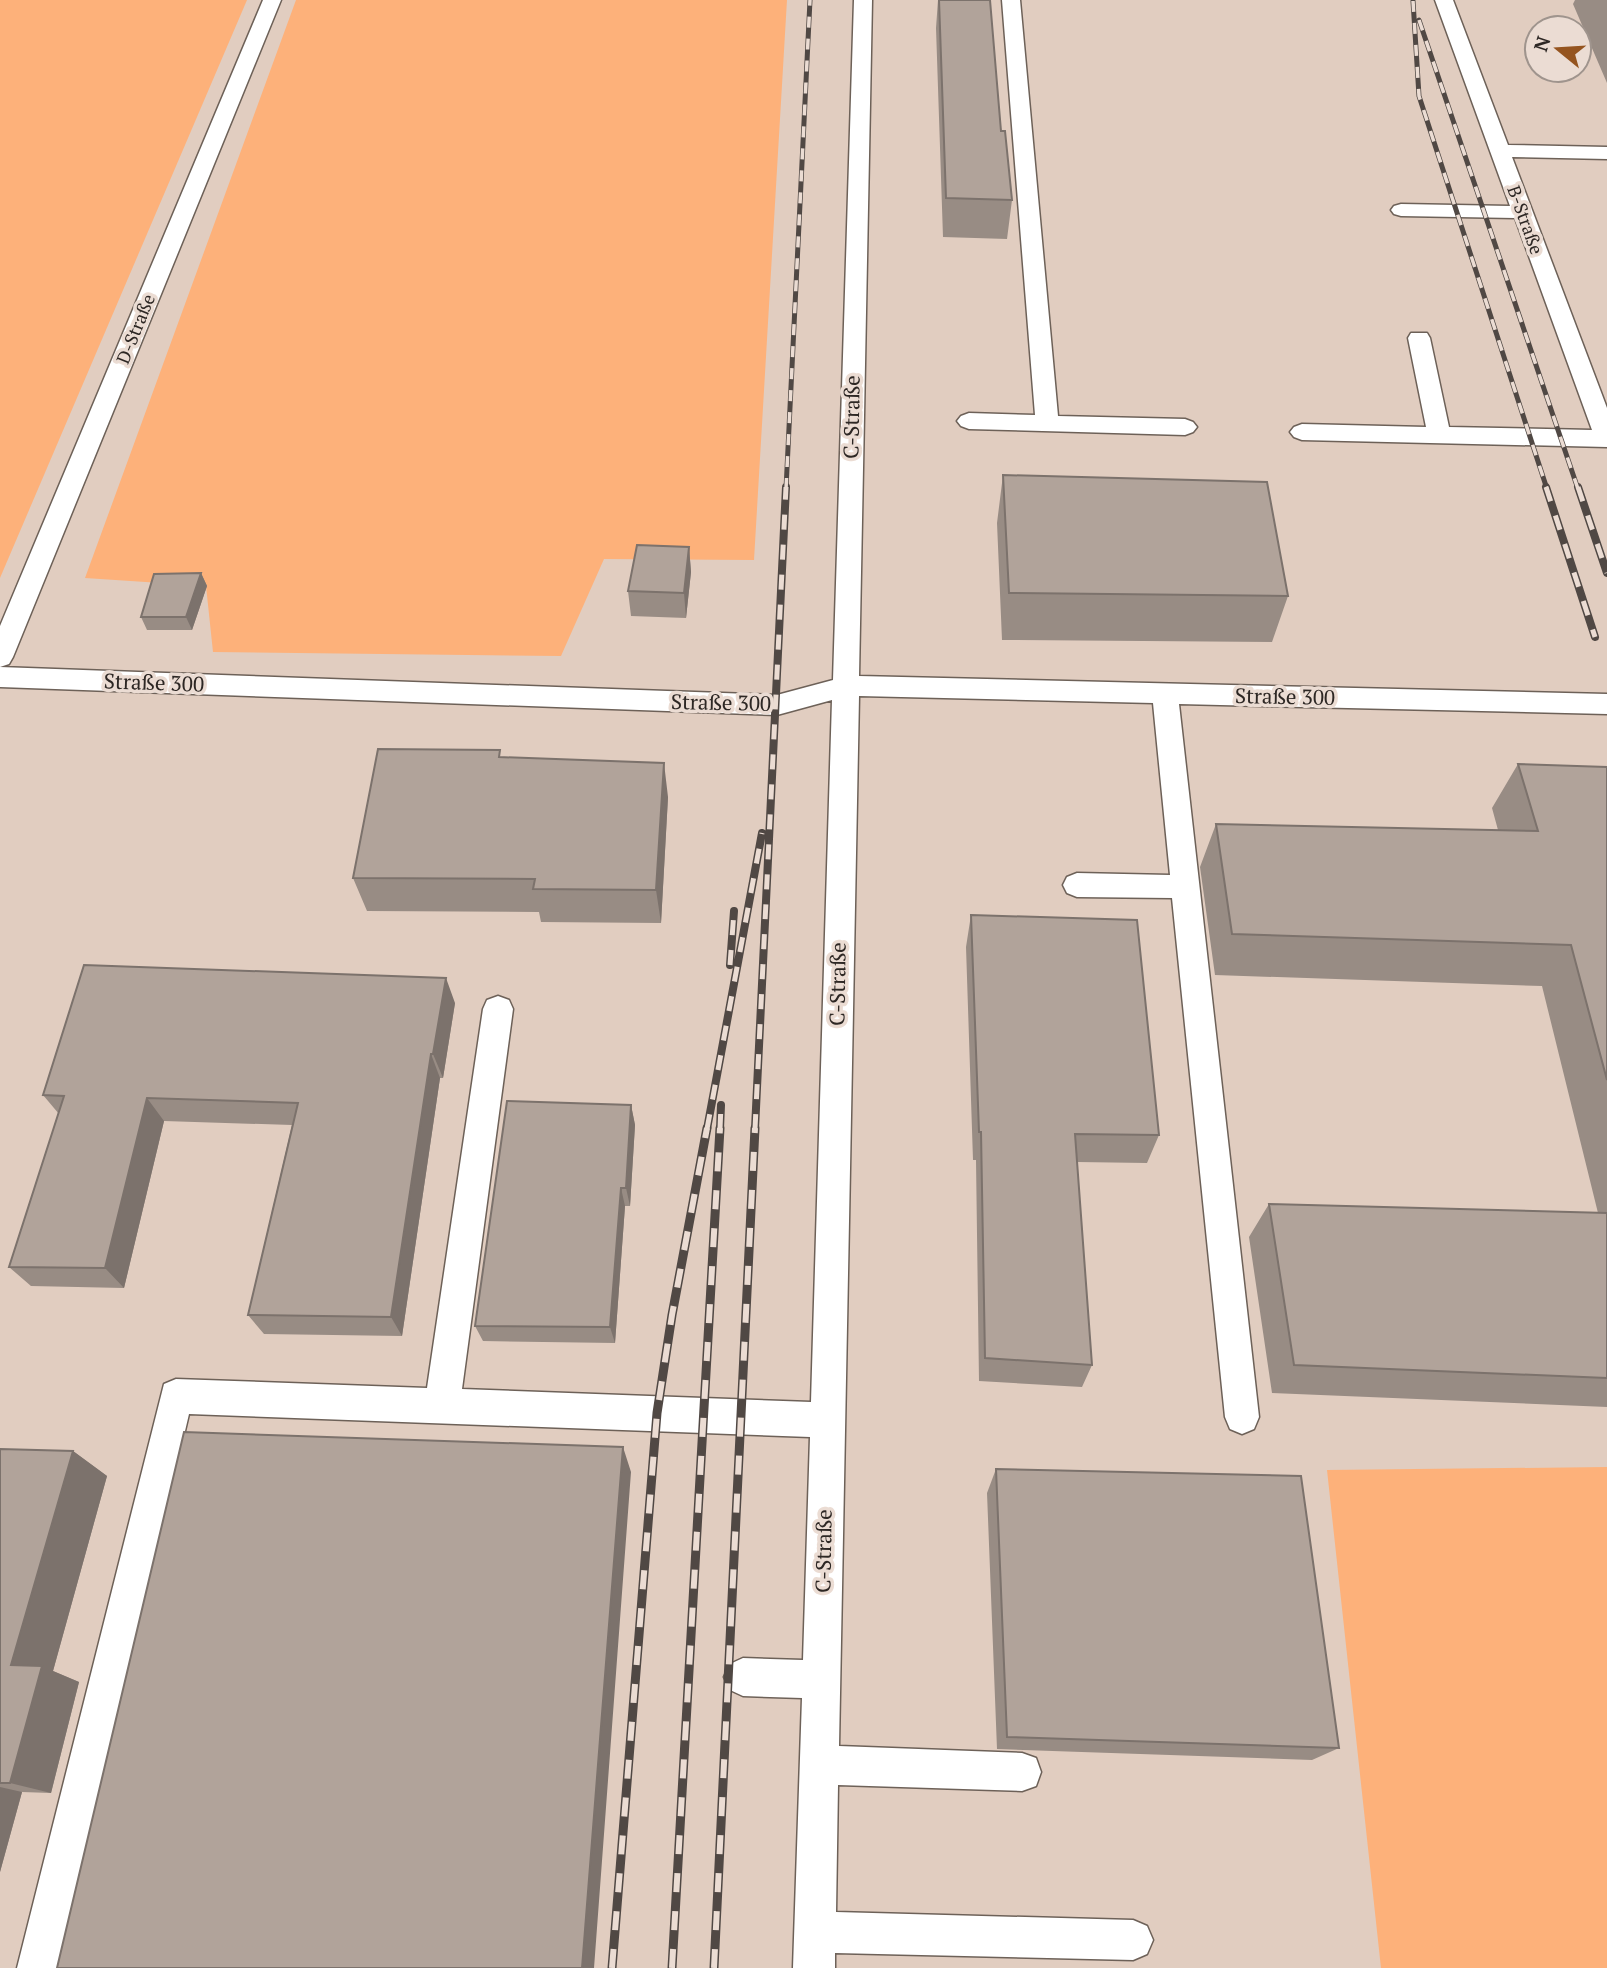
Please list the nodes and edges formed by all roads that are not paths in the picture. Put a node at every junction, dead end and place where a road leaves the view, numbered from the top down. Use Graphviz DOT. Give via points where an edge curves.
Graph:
graph roads {
  1 [pos="272,0"];
  2 [pos="863,0"];
  3 [pos="1011,0"];
  4 [pos="1444,0"];
  5 [pos="1500,151"];
  6 [pos="1607,153"];
  7 [pos="1401,210"];
  8 [pos="1522,212"];
  9 [pos="1419,338"];
  10 [pos="969,421"];
  11 [pos="1047,423"];
  12 [pos="1185,426"];
  13 [pos="1302,432"];
  14 [pos="1439,434"];
  15 [pos="1607,438"];
  16 [pos="0,657"];
  17 [pos="0,677"];
  18 [pos="846,686"];
  19 [pos="1165,694"];
  20 [pos="1607,704"];
  21 [pos="1077,885"];
  22 [pos="1186,887"];
  23 [pos="498,1009"];
  24 [pos="442,1406"];
  25 [pos="1242,1417"];
  26 [pos="828,1420"];
  27 [pos="743,1677"];
  28 [pos="821,1680"];
  29 [pos="819,1765"];
  30 [pos="1022,1772"];
  31 [pos="1133,1940"];
  32 [pos="815,1950"];
  33 [pos="38,1968"];
  1 -- 16 [label="lane, D-Straße"];
  2 -- 18 [label="lane, C-Straße"];
  3 -- 11 [label="lane"];
  4 -- 5 [label="lane, B-Straße"];
  5 -- 6 [label="lane"];
  5 -- 8 [label="lane, B-Straße"];
  7 -- 8 [label="lane"];
  8 -- 15 [label="lane, B-Straße"];
  9 -- 14 [label="lane"];
  10 -- 11 [label="lane"];
  11 -- 12 [label="lane"];
  13 -- 14 [label="lane"];
  14 -- 15 [label="lane"];
  17 -- 18 [label="lane, Straße 300" via="777,705"];
  18 -- 19 [label="lane, Straße 300"];
  18 -- 26 [label="lane, C-Straße"];
  19 -- 20 [label="lane, Straße 300"];
  19 -- 22 [label="lane"];
  21 -- 22 [label="lane"];
  22 -- 25 [label="lane"];
  23 -- 24 [label="lane"];
  24 -- 26 [label="lane"];
  24 -- 33 [label="lane" via="176,1396"];
  26 -- 28 [label="lane, C-Straße"];
  27 -- 28 [label="lane"];
  28 -- 29 [label="lane, C-Straße"];
  29 -- 30 [label="lane"];
  29 -- 32 [label="lane, C-Straße"];
  31 -- 32 [label="lane"];
}
